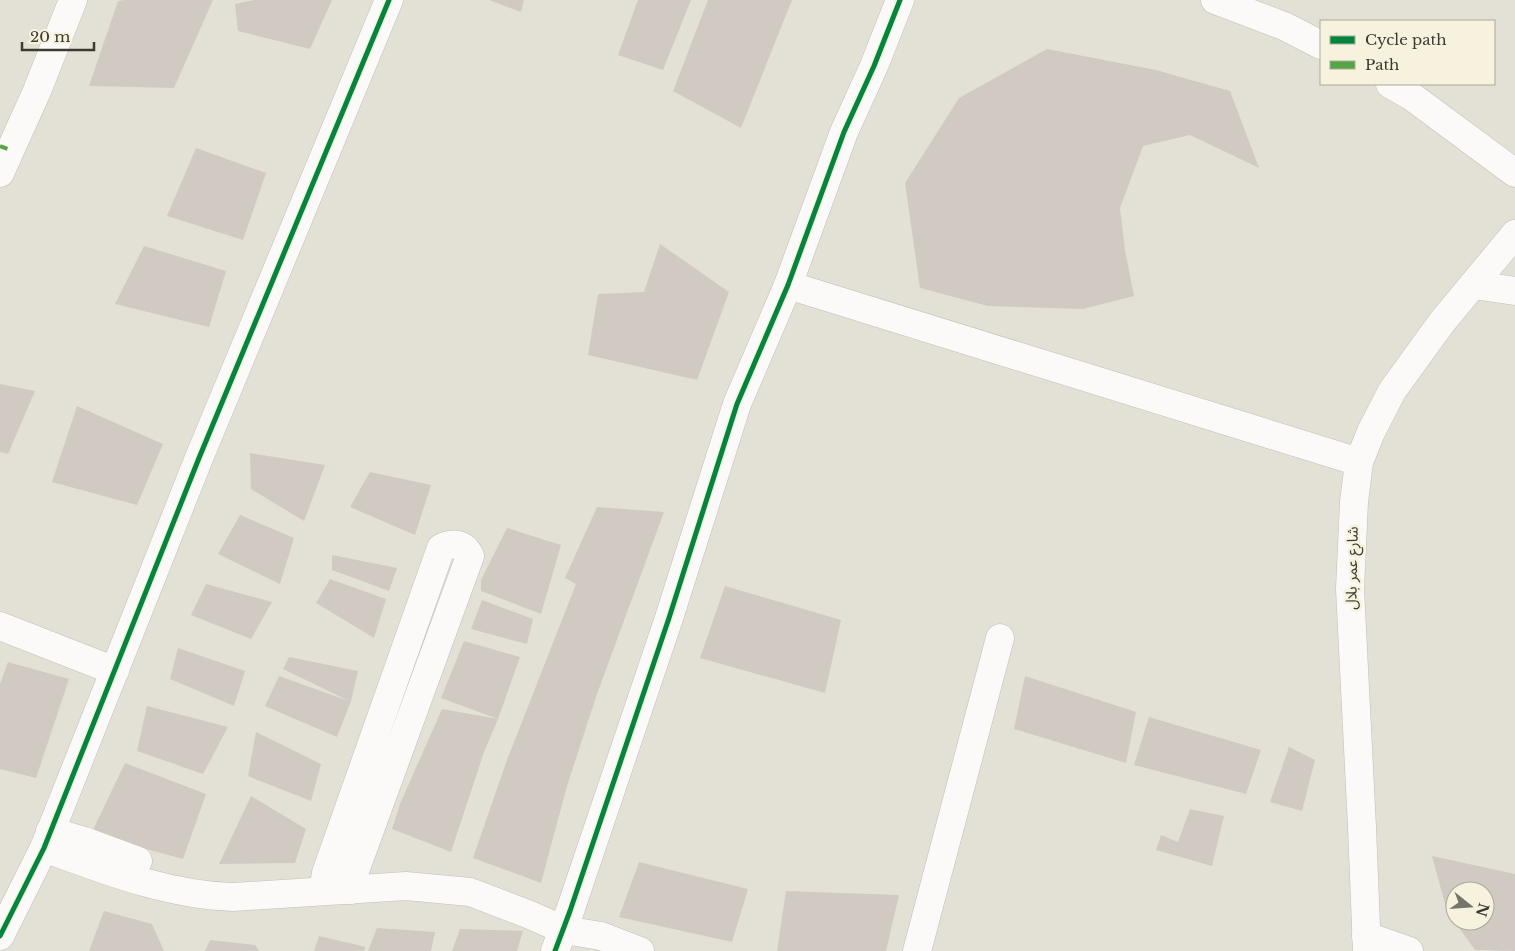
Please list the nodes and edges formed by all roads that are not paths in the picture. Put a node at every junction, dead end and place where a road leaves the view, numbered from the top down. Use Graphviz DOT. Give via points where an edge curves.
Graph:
graph roads {
  1 [pos="73,0"];
  2 [pos="389,0"];
  3 [pos="900,0"];
  4 [pos="1215,0"];
  5 [pos="1320,44"];
  6 [pos="1392,85"];
  7 [pos="0,173"];
  8 [pos="1515,173"];
  9 [pos="1515,234"];
  10 [pos="788,285"];
  11 [pos="1473,285"];
  12 [pos="1515,290"];
  13 [pos="1359,462"];
  14 [pos="424,598"];
  15 [pos="453,605"];
  16 [pos="0,626"];
  17 [pos="1000,638"];
  18 [pos="115,671"];
  19 [pos="47,839"];
  20 [pos="353,880"];
  21 [pos="325,882"];
  22 [pos="563,931"];
  23 [pos="0,936"];
  24 [pos="1366,943"];
  25 [pos="640,951"];
  26 [pos="917,951"];
  27 [pos="1409,951"];
  1 -- 7 [label="street"];
  2 -- 18 [label="street" via="199,458"];
  3 -- 10 [label="street" via="844,132"];
  4 -- 5 [label="street" via="1284,26"];
  6 -- 8 [label="street"];
  9 -- 11 [label="street, شارع عمر بلال"];
  10 -- 13 [label="street"];
  10 -- 22 [label="street" via="738,404"];
  11 -- 12 [label="street"];
  11 -- 13 [label="street, شارع عمر بلال" via="1392,391"];
  13 -- 24 [label="street, شارع عمر بلال" via="1350,589"];
  14 -- 15 [label="street"];
  14 -- 15 [label="street" via="441,548 450,544 460,545 470,556"];
  14 -- 21 [label="street"];
  15 -- 20 [label="street"];
  16 -- 18 [label="street"];
  17 -- 26 [label="street"];
  18 -- 19 [label="street"];
  19 -- 21 [label="street" via="84,841 141,862 208,878"];
  19 -- 23 [label="street"];
  20 -- 21 [label="street"];
  20 -- 22 [label="street" via="470,892"];
  22 -- 25 [label="street" via="601,936"];
  24 -- 27 [label="street"];
}
